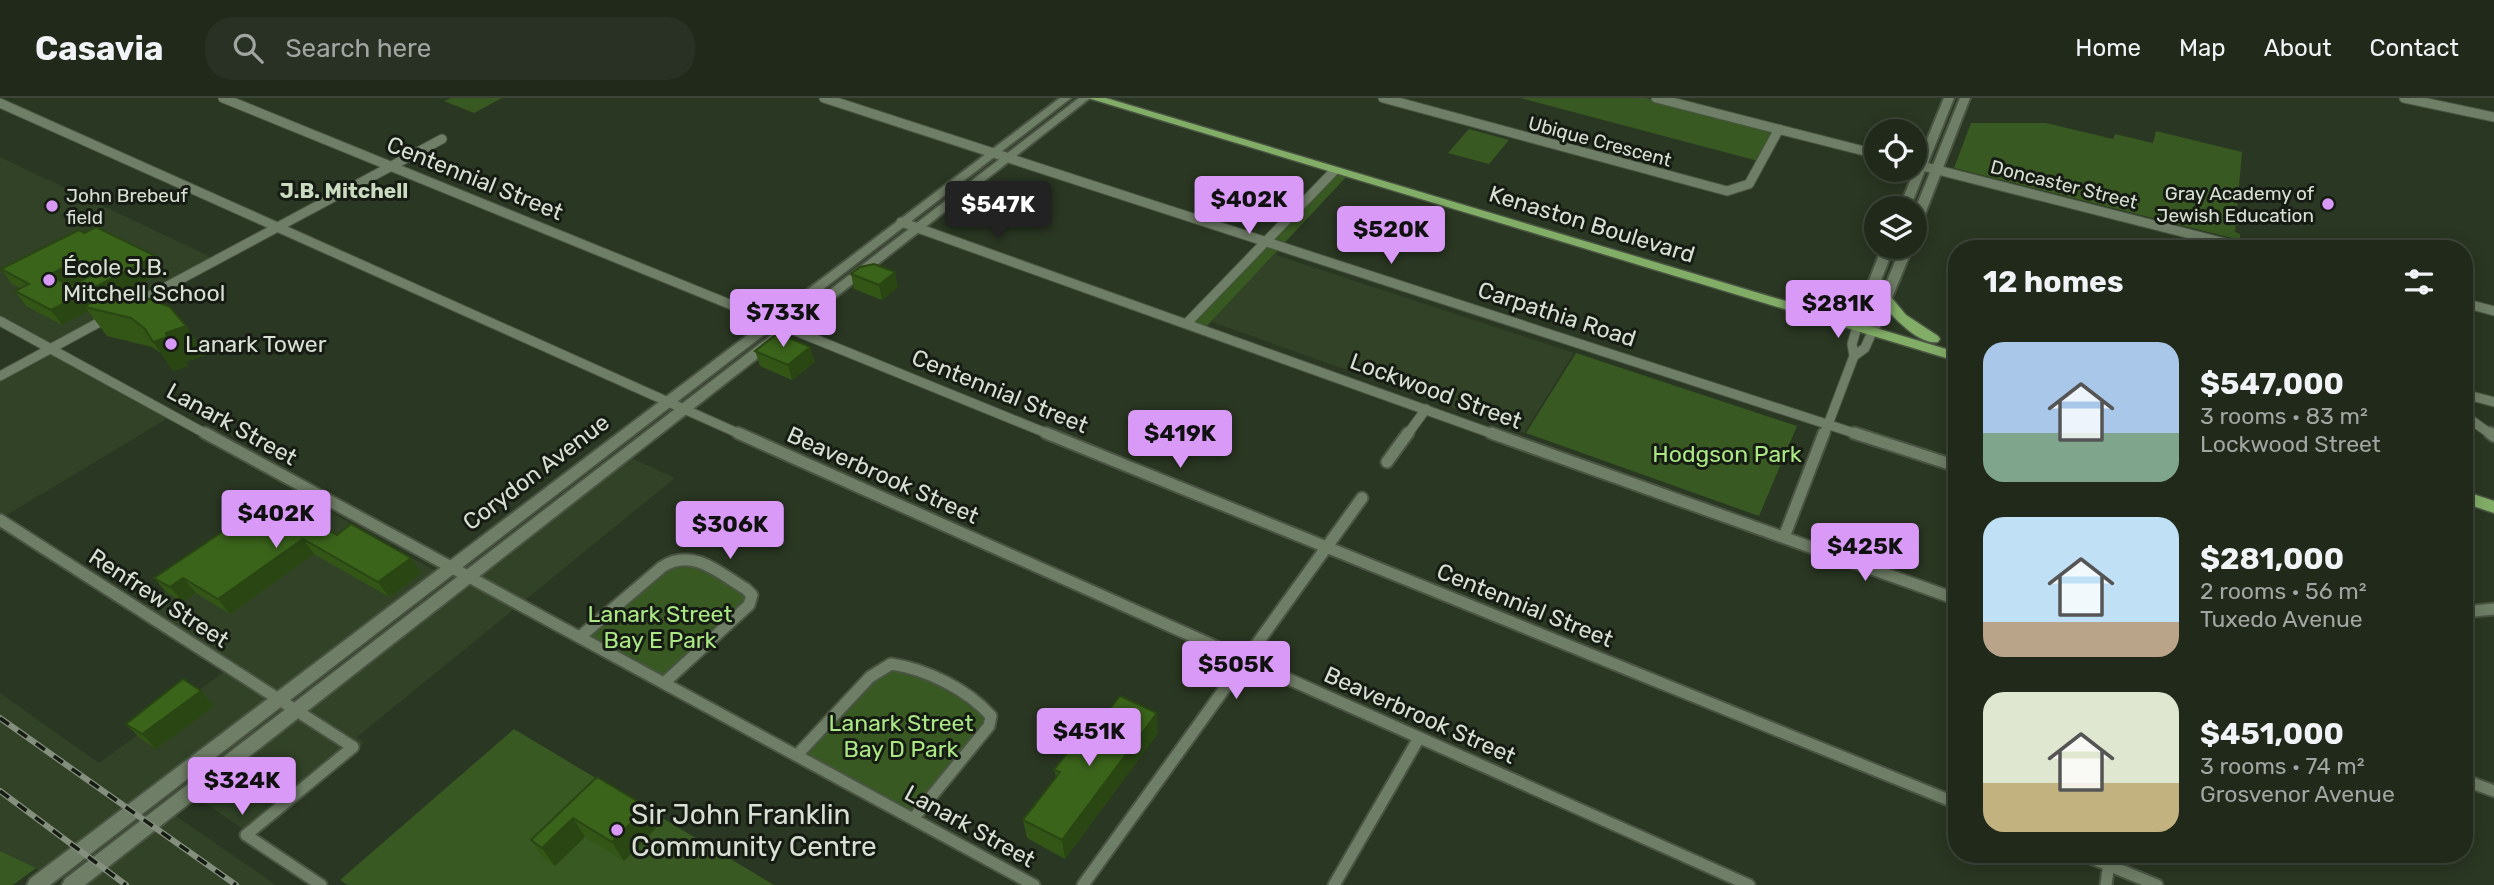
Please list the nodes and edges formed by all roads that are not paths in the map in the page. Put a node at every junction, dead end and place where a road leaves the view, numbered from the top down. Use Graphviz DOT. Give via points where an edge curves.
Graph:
graph roads {
  1 [pos="223,98"];
  2 [pos="824,98"];
  3 [pos="1066,98"];
  4 [pos="1085,98"];
  5 [pos="1094,98"];
  6 [pos="1120,98"];
  7 [pos="1383,98"];
  8 [pos="1656,98"];
  9 [pos="1949,98"];
  10 [pos="1965,98"];
  11 [pos="2404,98"];
  12 [pos="0,103"];
  13 [pos="2494,117"];
  14 [pos="1779,130"];
  15 [pos="442,139"];
  16 [pos="1927,146"];
  17 [pos="1864,151"];
  18 [pos="1001,155"];
  19 [pos="391,167"];
  20 [pos="1927,167"];
  21 [pos="1937,170"];
  22 [pos="1334,171"];
  23 [pos="1927,196"];
  24 [pos="901,222"];
  25 [pos="278,227"];
  26 [pos="917,228"];
  27 [pos="2213,240"];
  28 [pos="1265,241"];
  29 [pos="1883,259"];
  30 [pos="1902,259"];
  31 [pos="1886,300"];
  32 [pos="2473,305"];
  33 [pos="2494,311"];
  34 [pos="0,321"];
  35 [pos="772,321"];
  36 [pos="1858,322"];
  37 [pos="1186,324"];
  38 [pos="1875,327"];
  39 [pos="789,328"];
  40 [pos="1933,339"];
  41 [pos="1948,344"];
  42 [pos="51,349"];
  43 [pos="1948,354"];
  44 [pos="1854,356"];
  45 [pos="0,376"];
  46 [pos="2473,396"];
  47 [pos="667,401"];
  48 [pos="2494,402"];
  49 [pos="683,409"];
  50 [pos="1426,409"];
  51 [pos="2473,421"];
  52 [pos="1828,424"];
  53 [pos="2494,436"];
  54 [pos="1387,462"];
  55 [pos="1948,463"];
  56 [pos="1362,498"];
  57 [pos="2473,500"];
  58 [pos="2494,507"];
  59 [pos="2473,511"];
  60 [pos="2494,518"];
  61 [pos="0,520"];
  62 [pos="1784,537"];
  63 [pos="1326,547"];
  64 [pos="450,566"];
  65 [pos="469,576"];
  66 [pos="1948,596"];
  67 [pos="2494,609"];
  68 [pos="2473,611"];
  69 [pos="581,636"];
  70 [pos="1245,660"];
  71 [pos="664,683"];
  72 [pos="279,699"];
  73 [pos="295,710"];
  74 [pos="1419,738"];
  75 [pos="797,755"];
  76 [pos="2473,781"];
  77 [pos="2473,783"];
  78 [pos="2494,783"];
  79 [pos="2494,791"];
  80 [pos="1948,800"];
  81 [pos="914,819"];
  82 [pos="2110,863"];
  83 [pos="2116,863"];
  84 [pos="36,885"];
  85 [pos="71,885"];
  86 [pos="321,885"];
  87 [pos="1034,885"];
  88 [pos="1083,885"];
  89 [pos="1334,885"];
  90 [pos="1749,885"];
  91 [pos="2106,885"];
  92 [pos="2157,885"];
  1 -- 19 [label="street, Centennial Street"];
  2 -- 18 [label="street, Carpathia Road"];
  3 -- 18 [label="main road, Corydon Avenue"];
  4 -- 18 [label="main road, Corydon Avenue"];
  5 -- 22 [label="main road, Kenaston Boulevard"];
  6 -- 36 [label="main road, Kenaston Boulevard"];
  7 -- 14 [label="street, Ubique Crescent" via="1727,191 1749,184"];
  8 -- 14 [label="street"];
  9 -- 16 [label="main road"];
  10 -- 21 [label="main road"];
  11 -- 13 [label="street"];
  12 -- 25 [label="street, Beaverbrook Street"];
  14 -- 17 [label="street"];
  15 -- 19 [label="street"];
  18 -- 24 [label="main road, Corydon Avenue"];
  18 -- 26 [label="main road, Corydon Avenue"];
  18 -- 28 [label="street, Carpathia Road"];
  19 -- 25 [label="street"];
  19 -- 35 [label="street, Centennial Street"];
  20 -- 21 [label="street, Doncaster Street"];
  21 -- 23 [label="main road"];
  21 -- 27 [label="street, Doncaster Street"];
  22 -- 28 [label="street"];
  22 -- 36 [label="main road, Kenaston Boulevard"];
  24 -- 26 [label="street, Lockwood Street"];
  24 -- 35 [label="main road, Corydon Avenue"];
  25 -- 42 [label="street"];
  25 -- 47 [label="street, Beaverbrook Street"];
  26 -- 37 [label="street, Lockwood Street"];
  26 -- 39 [label="main road, Corydon Avenue"];
  28 -- 37 [label="street"];
  28 -- 52 [label="street, Carpathia Road"];
  29 -- 36 [label="main road"];
  30 -- 31 [label="main road"];
  31 -- 38 [label="main road"];
  31 -- 40 [label="main road" via="1901,318"];
  32 -- 33 [label="street"];
  34 -- 42 [label="street, Lanark Street"];
  35 -- 39 [label="street, Centennial Street"];
  35 -- 47 [label="main road, Corydon Avenue"];
  36 -- 38 [label="main road, Kenaston Boulevard"];
  36 -- 44 [label="street"];
  37 -- 50 [label="street, Lockwood Street"];
  38 -- 40 [label="main road, Kenaston Boulevard"];
  38 -- 43 [label="main road, Kenaston Boulevard"];
  38 -- 44 [label="street"];
  39 -- 49 [label="main road, Corydon Avenue"];
  39 -- 63 [label="street, Centennial Street"];
  40 -- 41 [label="main road, Kenaston Boulevard"];
  42 -- 45 [label="street"];
  42 -- 64 [label="street, Lanark Street"];
  44 -- 52 [label="street"];
  46 -- 48 [label="street"];
  47 -- 49 [label="street, Beaverbrook Street"];
  47 -- 64 [label="main road, Corydon Avenue"];
  49 -- 65 [label="main road, Corydon Avenue"];
  49 -- 70 [label="street, Beaverbrook Street"];
  50 -- 54 [label="street"];
  50 -- 62 [label="street, Lockwood Street"];
  51 -- 53 [label="street"];
  52 -- 55 [label="street, Carpathia Road"];
  52 -- 62 [label="street"];
  56 -- 63 [label="street"];
  57 -- 58 [label="main road"];
  59 -- 60 [label="main road"];
  61 -- 72 [label="street, Renfrew Street"];
  62 -- 66 [label="street, Lockwood Street"];
  63 -- 70 [label="street"];
  63 -- 80 [label="street, Centennial Street"];
  64 -- 65 [label="street, Lanark Street"];
  64 -- 72 [label="main road, Corydon Avenue"];
  65 -- 69 [label="street, Lanark Street"];
  65 -- 73 [label="main road, Corydon Avenue"];
  67 -- 68 [label="street"];
  69 -- 71 [label="street, Lanark Street"];
  69 -- 71 [label="street" via="674,560 694,560 746,589 752,595 748,605"];
  70 -- 74 [label="street, Beaverbrook Street"];
  70 -- 88 [label="street"];
  71 -- 75 [label="street, Lanark Street"];
  72 -- 73 [label="street, Renfrew Street"];
  72 -- 84 [label="main road, Corydon Avenue"];
  73 -- 85 [label="main road, Corydon Avenue"];
  73 -- 86 [label="street, Renfrew Street" via="353,747 246,835"];
  74 -- 89 [label="street"];
  74 -- 90 [label="street, Beaverbrook Street"];
  75 -- 81 [label="street, Lanark Street"];
  75 -- 81 [label="street" via="870,677 891,664 910,667 975,700 991,716 989,726"];
  76 -- 78 [label="street"];
  77 -- 79 [label="street"];
  81 -- 87 [label="street, Lanark Street"];
  82 -- 91 [label="street"];
  83 -- 92 [label="street"];
}
